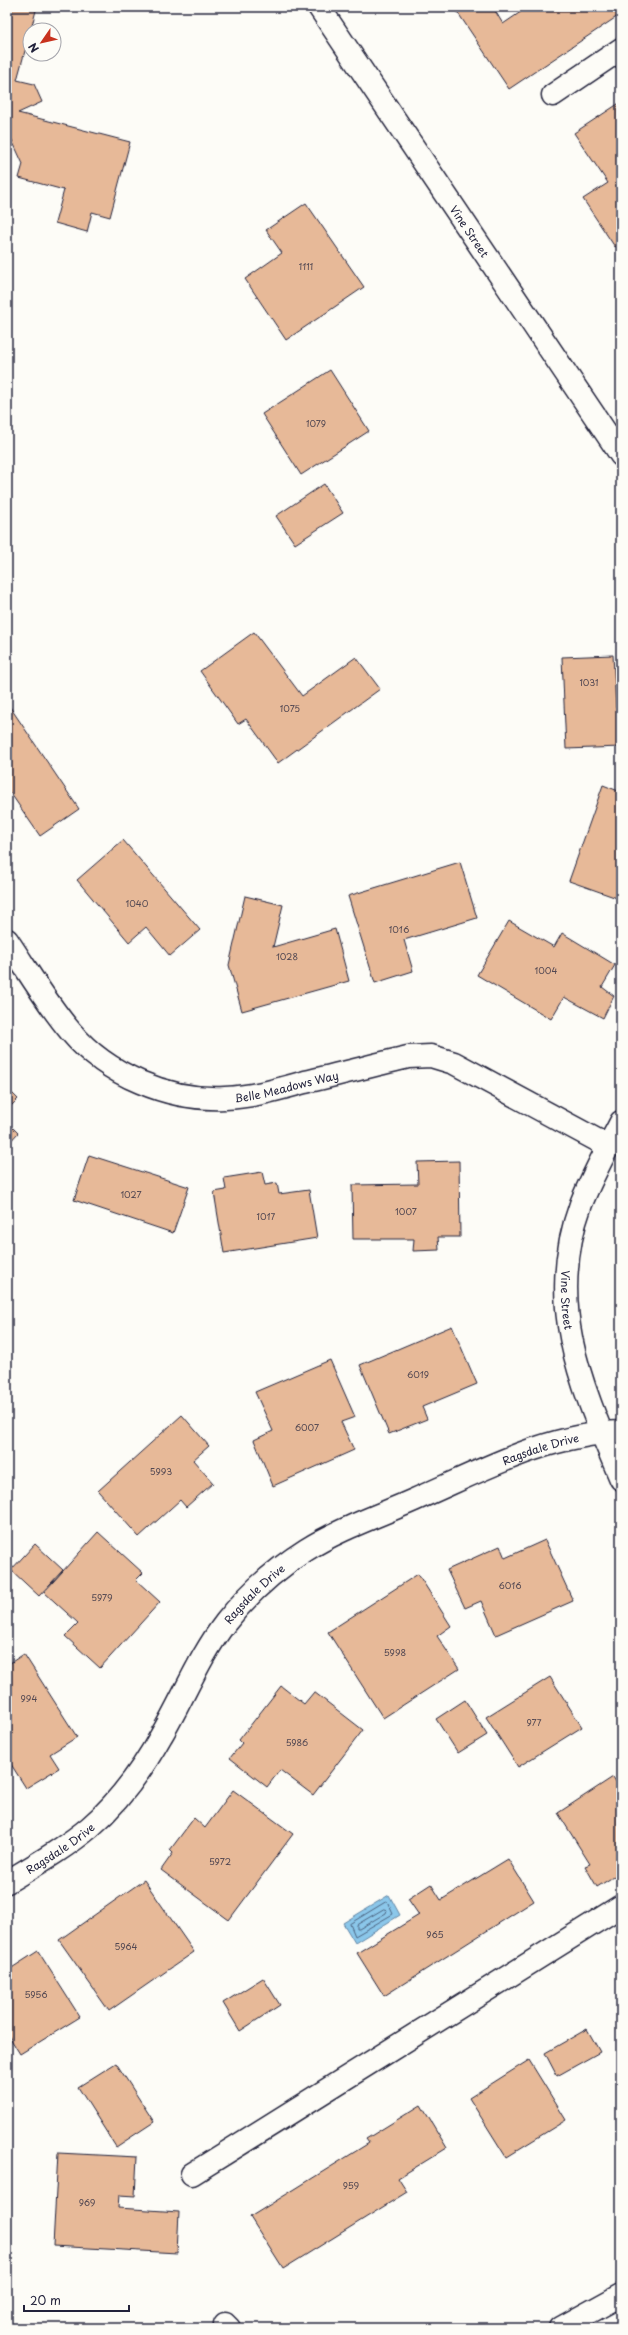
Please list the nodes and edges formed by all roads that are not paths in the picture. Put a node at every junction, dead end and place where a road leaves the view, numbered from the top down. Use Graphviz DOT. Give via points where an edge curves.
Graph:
graph roads {
  1 [pos="319,7"];
  2 [pos="621,49"];
  3 [pos="553,94"];
  4 [pos="621,455"];
  5 [pos="7,940"];
  6 [pos="621,1122"];
  7 [pos="608,1146"];
  8 [pos="611,1432"];
  9 [pos="621,1479"];
  10 [pos="7,1882"];
  11 [pos="621,1906"];
  12 [pos="192,2174"];
  13 [pos="621,2296"];
  14 [pos="561,2328"];
  1 -- 4 [label="street, Vine Street"];
  2 -- 3 [label="street"];
  5 -- 7 [label="street, Belle Meadows Way" via="71,1033 92,1053 116,1070 168,1092 195,1097 251,1096 408,1057 431,1056 454,1063"];
  6 -- 7 [label="street, Vine Street"];
  7 -- 8 [label="street, Vine Street" via="581,1204 570,1246 566,1290 573,1352"];
  8 -- 9 [label="street, Vine Street"];
  8 -- 10 [label="street, Ragsdale Drive" via="539,1446 335,1534 291,1561 260,1585 211,1643 145,1763 109,1809 67,1844"];
  11 -- 12 [label="street"];
  13 -- 14 [label="street"];
}
